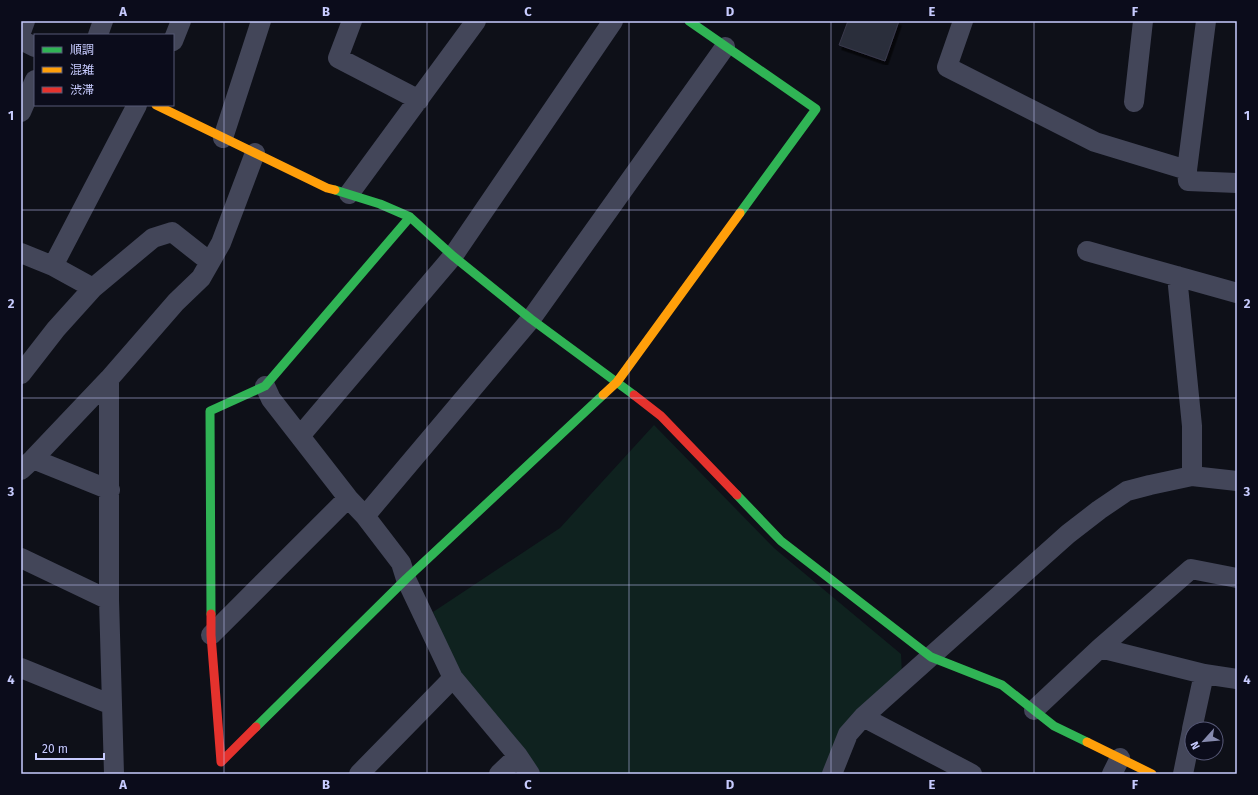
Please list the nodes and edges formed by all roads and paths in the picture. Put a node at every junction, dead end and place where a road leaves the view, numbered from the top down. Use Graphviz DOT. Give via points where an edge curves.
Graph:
graph roads {
  1 [pos="25,21"];
  2 [pos="103,21"];
  3 [pos="181,21"];
  4 [pos="261,21"];
  5 [pos="352,21"];
  6 [pos="476,21"];
  7 [pos="613,21"];
  8 [pos="689,21"];
  9 [pos="963,21"];
  10 [pos="1143,21"];
  11 [pos="1206,21"];
  12 [pos="21,32"];
  13 [pos="98,34"];
  14 [pos="174,38"];
  15 [pos="21,40"];
  16 [pos="34,46"];
  17 [pos="725,47"];
  18 [pos="34,82"];
  19 [pos="418,100"];
  20 [pos="1134,102"];
  21 [pos="136,106"];
  22 [pos="158,106"];
  23 [pos="21,112"];
  24 [pos="223,138"];
  25 [pos="255,153"];
  26 [pos="1187,170"];
  27 [pos="1237,183"];
  28 [pos="349,194"];
  29 [pos="410,217"];
  30 [pos="1087,251"];
  31 [pos="21,253"];
  32 [pos="453,256"];
  33 [pos="210,262"];
  34 [pos="53,266"];
  35 [pos="1177,276"];
  36 [pos="93,288"];
  37 [pos="1237,293"];
  38 [pos="531,319"];
  39 [pos="21,374"];
  40 [pos="109,379"];
  41 [pos="617,382"];
  42 [pos="265,386"];
  43 [pos="300,436"];
  44 [pos="27,465"];
  45 [pos="1192,476"];
  46 [pos="1237,481"];
  47 [pos="110,490"];
  48 [pos="348,498"];
  49 [pos="365,516"];
  50 [pos="21,558"];
  51 [pos="406,578"];
  52 [pos="1237,578"];
  53 [pos="109,600"];
  54 [pos="211,635"];
  55 [pos="1100,648"];
  56 [pos="931,657"];
  57 [pos="21,668"];
  58 [pos="1204,674"];
  59 [pos="453,678"];
  60 [pos="1237,679"];
  61 [pos="112,705"];
  62 [pos="1034,710"];
  63 [pos="863,717"];
  64 [pos="1194,721"];
  65 [pos="518,756"];
  66 [pos="1186,761"];
  67 [pos="1116,766"];
  68 [pos="114,774"];
  69 [pos="359,774"];
  70 [pos="499,774"];
  71 [pos="530,774"];
  72 [pos="832,774"];
  73 [pos="972,774"];
  74 [pos="1152,774"];
  75 [pos="1183,774"];
  1 -- 12 [label="street"];
  2 -- 13 [label="street"];
  3 -- 14 [label="street"];
  4 -- 24 [label="street"];
  5 -- 19 [label="street" via="338,58"];
  6 -- 19 [label="street"];
  7 -- 32 [label="street"];
  8 -- 17 [label="street"];
  9 -- 26 [label="street" via="947,67 1096,142"];
  10 -- 20 [label="street"];
  11 -- 26 [label="street"];
  15 -- 16 [label="street"];
  17 -- 38 [label="street"];
  17 -- 41 [label="street" via="816,109"];
  18 -- 23 [label="street"];
  19 -- 28 [label="street"];
  21 -- 34 [label="street"];
  22 -- 24 [label="street"];
  24 -- 25 [label="street"];
  25 -- 28 [label="street" via="327,188"];
  25 -- 33 [label="street" via="221,243"];
  26 -- 27 [label="street" via="1188,181"];
  28 -- 29 [label="street"];
  29 -- 32 [label="street"];
  29 -- 42 [label="street"];
  30 -- 35 [label="street"];
  31 -- 34 [label="street"];
  32 -- 38 [label="street"];
  32 -- 43 [label="street"];
  33 -- 36 [label="street" via="172,232 153,238"];
  33 -- 40 [label="street" via="201,278 176,302"];
  34 -- 36 [label="street"];
  35 -- 37 [label="street"];
  35 -- 45 [label="street" via="1192,426"];
  36 -- 39 [label="street" via="56,329"];
  38 -- 41 [label="street"];
  38 -- 49 [label="street"];
  40 -- 44 [label="street"];
  40 -- 47 [label="street"];
  41 -- 51 [label="street"];
  41 -- 56 [label="street" via="661,416 781,541"];
  42 -- 43 [label="street" via="271,399"];
  42 -- 54 [label="street" via="210,411"];
  43 -- 48 [label="street"];
  44 -- 47 [label="street"];
  45 -- 46 [label="street"];
  45 -- 56 [label="street" via="1127,491 1099,510 1068,534"];
  47 -- 53 [label="street"];
  48 -- 49 [label="street"];
  48 -- 54 [label="street"];
  49 -- 51 [label="street" via="401,563"];
  50 -- 53 [label="street"];
  51 -- 54 [label="street" via="221,762"];
  51 -- 59 [label="street"];
  52 -- 55 [label="street" via="1191,569"];
  53 -- 61 [label="street"];
  55 -- 58 [label="street"];
  55 -- 62 [label="street"];
  56 -- 62 [label="street" via="1002,685"];
  56 -- 63 [label="street"];
  57 -- 61 [label="street"];
  58 -- 60 [label="street"];
  58 -- 64 [label="street"];
  59 -- 65 [label="street"];
  59 -- 69 [label="street"];
  61 -- 68 [label="street"];
  62 -- 67 [label="street"];
  63 -- 72 [label="street" via="848,734"];
  63 -- 73 [label="street"];
  65 -- 70 [label="street"];
  65 -- 71 [label="street"];
  66 -- 75 [label="street"];
  67 -- 74 [label="street"];
}
